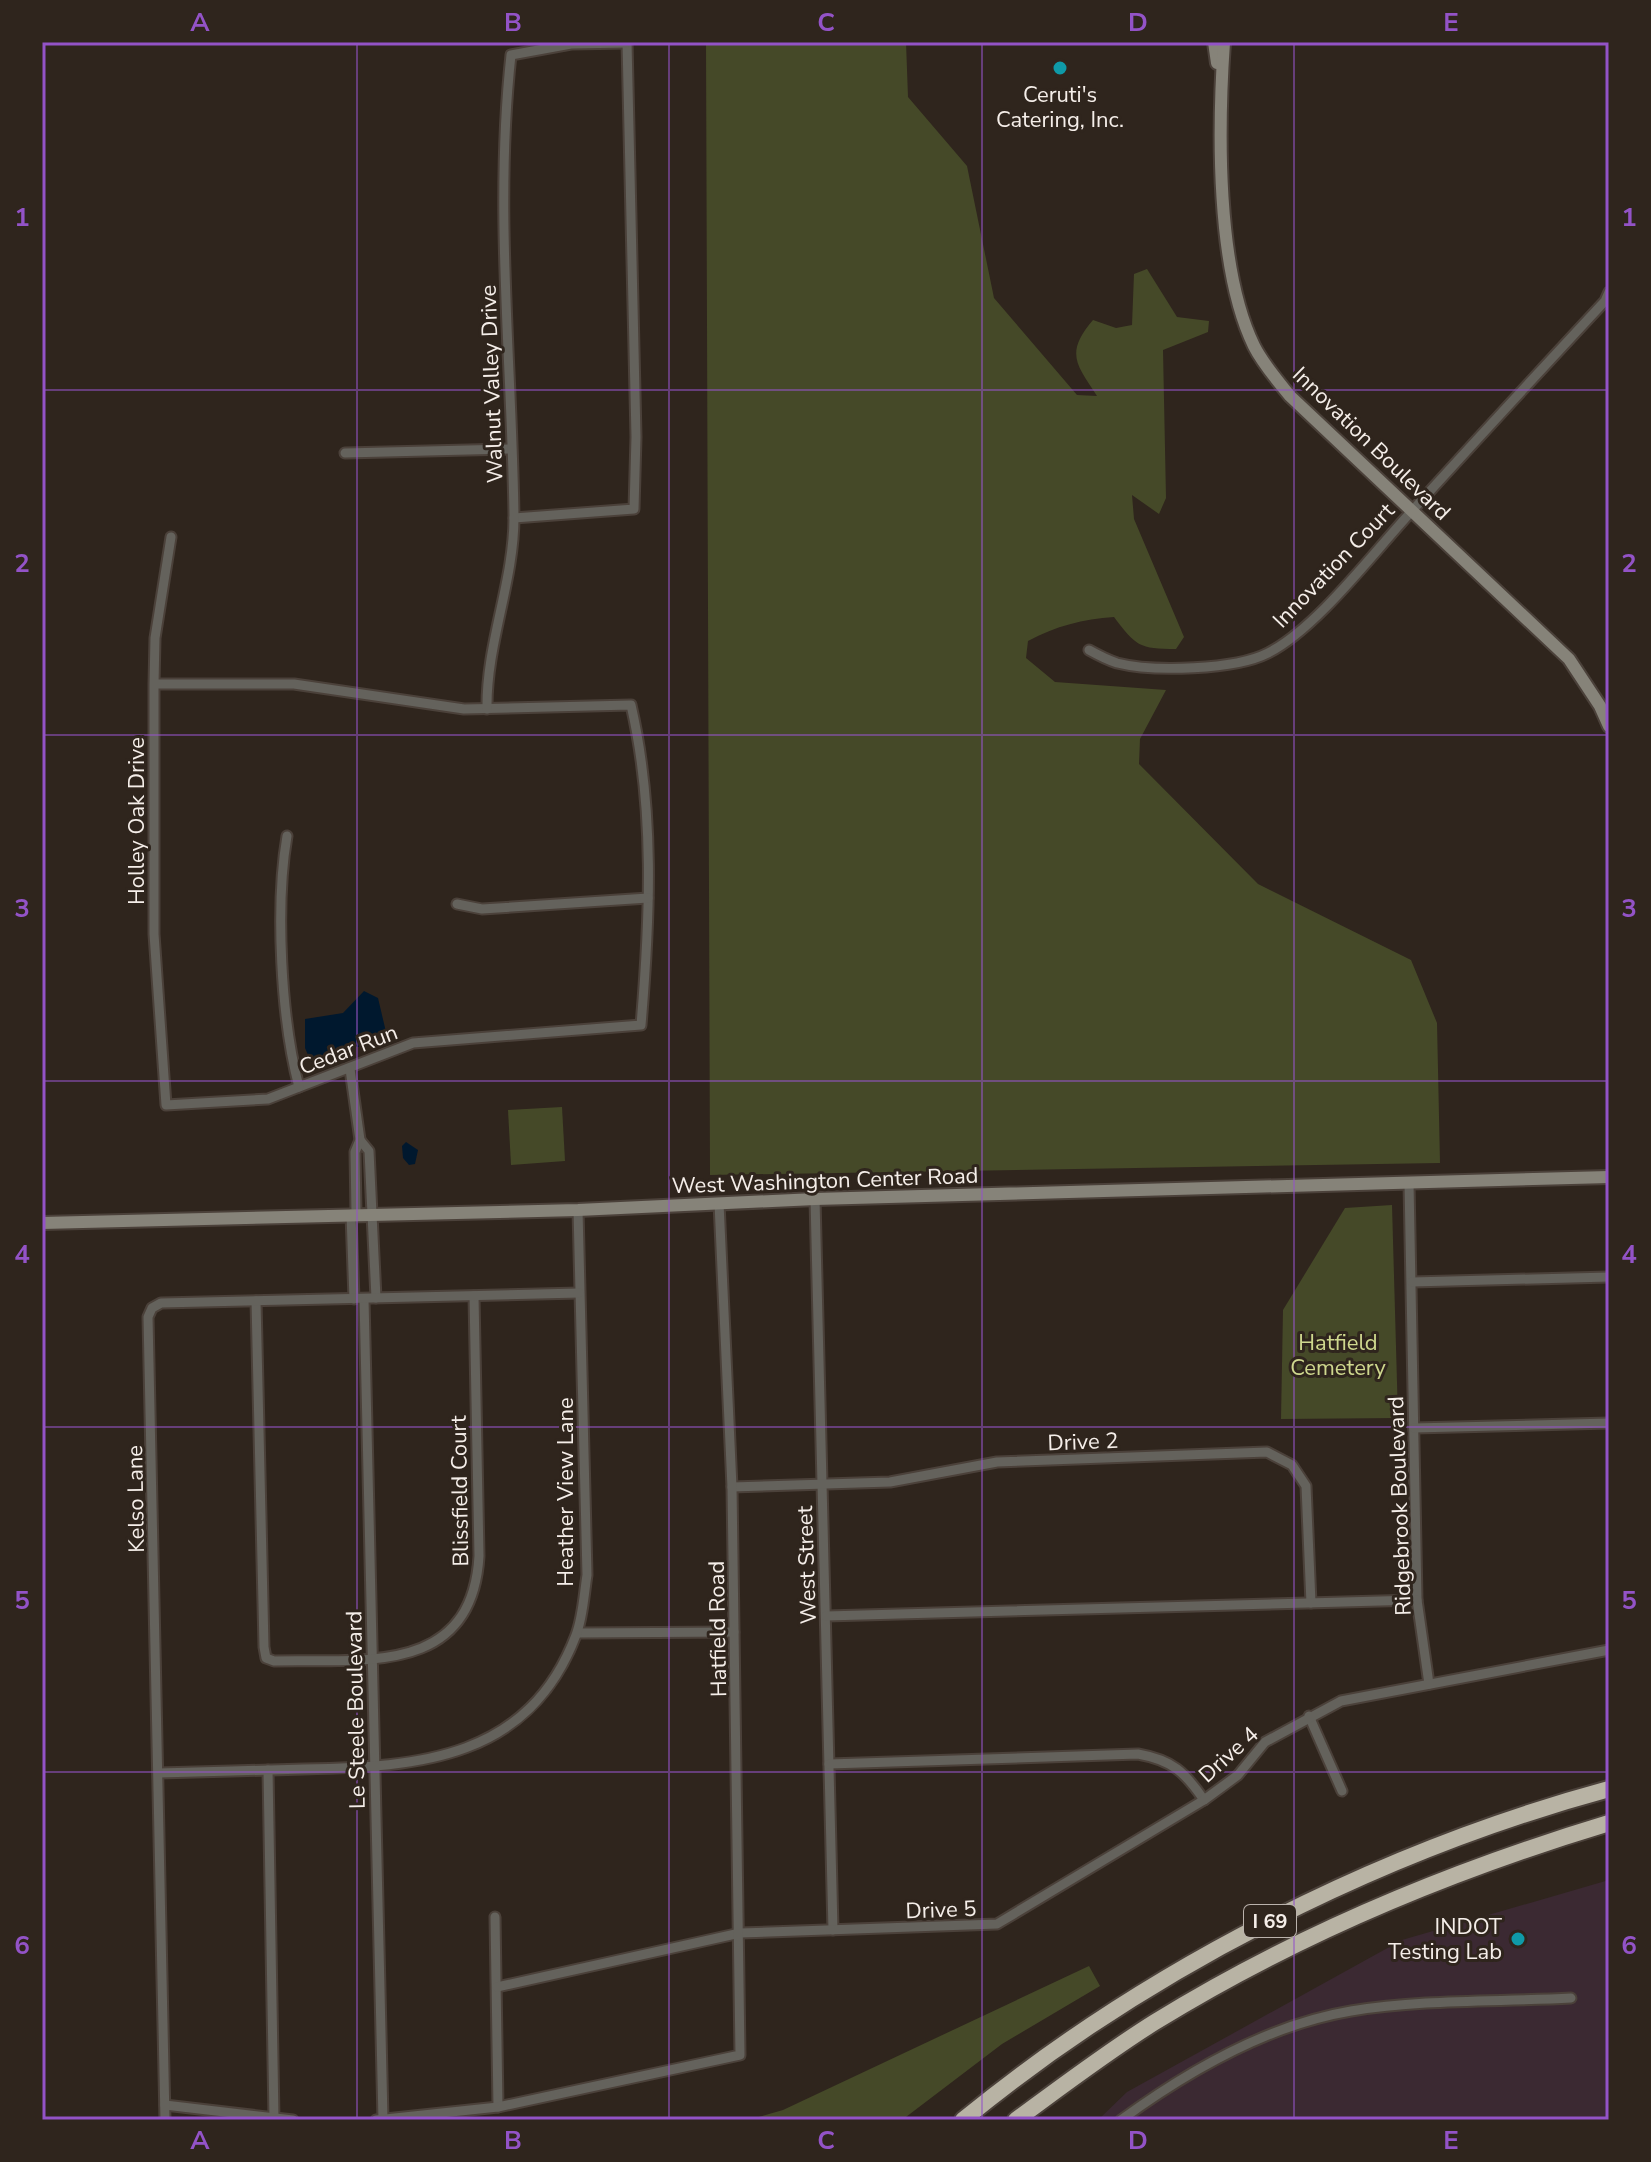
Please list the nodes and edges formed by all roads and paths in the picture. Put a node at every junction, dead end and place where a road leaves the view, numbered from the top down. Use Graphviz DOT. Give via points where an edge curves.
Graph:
graph roads {
  1 [pos="1214,42"];
  2 [pos="1224,42"];
  3 [pos="627,43"];
  4 [pos="1221,86"];
  5 [pos="1609,292"];
  6 [pos="509,449"];
  7 [pos="345,453"];
  8 [pos="1413,509"];
  9 [pos="514,518"];
  10 [pos="171,537"];
  11 [pos="1089,650"];
  12 [pos="154,684"];
  13 [pos="487,709"];
  14 [pos="1609,726"];
  15 [pos="287,836"];
  16 [pos="648,898"];
  17 [pos="457,904"];
  18 [pos="350,1069"];
  19 [pos="299,1087"];
  20 [pos="166,1105"];
  21 [pos="360,1140"];
  22 [pos="1609,1177"];
  23 [pos="1409,1183"];
  24 [pos="815,1199"];
  25 [pos="719,1203"];
  26 [pos="578,1210"];
  27 [pos="374,1213"];
  28 [pos="354,1214"];
  29 [pos="42,1223"];
  30 [pos="1609,1277"];
  31 [pos="1412,1282"];
  32 [pos="579,1293"];
  33 [pos="474,1296"];
  34 [pos="376,1298"];
  35 [pos="359,1299"];
  36 [pos="256,1301"];
  37 [pos="1609,1423"];
  38 [pos="1414,1428"];
  39 [pos="821,1484"];
  40 [pos="732,1487"];
  41 [pos="1417,1600"];
  42 [pos="1311,1603"];
  43 [pos="826,1616"];
  44 [pos="734,1632"];
  45 [pos="578,1633"];
  46 [pos="1609,1650"];
  47 [pos="372,1658"];
  48 [pos="1429,1684"];
  49 [pos="1309,1716"];
  50 [pos="829,1764"];
  51 [pos="375,1768"];
  52 [pos="268,1770"];
  53 [pos="159,1773"];
  54 [pos="1609,1789"];
  55 [pos="1342,1791"];
  56 [pos="1204,1800"];
  57 [pos="1609,1823"];
  58 [pos="495,1917"];
  59 [pos="833,1930"];
  60 [pos="740,1933"];
  61 [pos="497,1987"];
  62 [pos="1571,1998"];
  63 [pos="165,2105"];
  64 [pos="498,2107"];
  65 [pos="274,2119"];
  66 [pos="165,2120"];
  67 [pos="293,2120"];
  68 [pos="376,2120"];
  69 [pos="383,2120"];
  70 [pos="963,2120"];
  71 [pos="1016,2120"];
  72 [pos="1121,2120"];
  1 -- 4 [label="main road, Innovation Boulevard"];
  2 -- 4 [label="main road, Innovation Boulevard"];
  3 -- 6 [label="street, Walnut Valley Drive" via="571,44 511,55 504,121"];
  3 -- 9 [label="street" via="634,509"];
  4 -- 8 [label="main road, Innovation Boulevard" via="1226,244 1232,284 1255,349 1290,396"];
  5 -- 8 [label="street, Innovation Court"];
  6 -- 7 [label="street"];
  6 -- 9 [label="street, Walnut Valley Drive"];
  8 -- 11 [label="street, Innovation Court" via="1301,630 1269,653 1246,662 1143,667 1116,663"];
  8 -- 14 [label="main road, Innovation Boulevard" via="1569,659"];
  9 -- 13 [label="street, Walnut Valley Drive"];
  10 -- 12 [label="street, Holley Oak Drive" via="155,638"];
  12 -- 13 [label="street" via="294,684"];
  12 -- 20 [label="street, Holley Oak Drive" via="154,934"];
  13 -- 16 [label="street" via="631,705 644,760"];
  15 -- 19 [label="street" via="282,943"];
  16 -- 17 [label="street" via="482,909"];
  16 -- 18 [label="street, Cedar Run" via="641,1025 413,1043"];
  18 -- 19 [label="street, Cedar Run"];
  18 -- 21 [label="street"];
  19 -- 20 [label="street, Cedar Run" via="268,1099 232,1104"];
  21 -- 27 [label="street" via="369,1151"];
  21 -- 28 [label="street, Le Steele Boulevard" via="355,1152"];
  22 -- 23 [label="main road, West Washington Center Road"];
  23 -- 24 [label="main road, West Washington Center Road"];
  23 -- 31 [label="street, Ridgebrook Boulevard"];
  24 -- 25 [label="main road, West Washington Center Road"];
  24 -- 39 [label="street, West Street"];
  25 -- 26 [label="main road, West Washington Center Road"];
  25 -- 40 [label="street, Hatfield Road"];
  26 -- 27 [label="main road, West Washington Center Road"];
  26 -- 32 [label="street, Heather View Lane"];
  27 -- 28 [label="main road, West Washington Center Road"];
  27 -- 34 [label="street"];
  28 -- 29 [label="main road, West Washington Center Road"];
  28 -- 35 [label="street, Le Steele Boulevard"];
  30 -- 31 [label="street"];
  31 -- 38 [label="street, Ridgebrook Boulevard"];
  32 -- 33 [label="street, Kelso Lane"];
  32 -- 45 [label="street, Heather View Lane" via="587,1575"];
  33 -- 34 [label="street, Kelso Lane"];
  33 -- 47 [label="street, Blissfield Court" via="478,1582 455,1628 434,1645"];
  34 -- 35 [label="street, Kelso Lane"];
  35 -- 36 [label="street, Kelso Lane"];
  35 -- 47 [label="street, Le Steele Boulevard"];
  36 -- 47 [label="street, Blissfield Court" via="266,1658"];
  36 -- 53 [label="street, Kelso Lane" via="161,1303 148,1317"];
  37 -- 38 [label="street"];
  38 -- 41 [label="street, Ridgebrook Boulevard"];
  39 -- 40 [label="street, Drive 2"];
  39 -- 42 [label="street, Drive 2" via="890,1482 997,1462 1267,1452 1292,1465 1306,1486"];
  39 -- 43 [label="street, West Street"];
  40 -- 44 [label="street, Hatfield Road"];
  41 -- 42 [label="street"];
  41 -- 48 [label="street, Ridgebrook Boulevard"];
  42 -- 43 [label="street"];
  43 -- 50 [label="street, West Street"];
  44 -- 45 [label="street"];
  44 -- 60 [label="street, Hatfield Road"];
  45 -- 51 [label="street, Heather View Lane" via="546,1691 504,1730 468,1749"];
  46 -- 48 [label="street, Drive 4"];
  47 -- 51 [label="street, Le Steele Boulevard"];
  48 -- 49 [label="street, Drive 4" via="1341,1701"];
  49 -- 55 [label="street"];
  49 -- 56 [label="street, Drive 4" via="1265,1742 1238,1775"];
  50 -- 56 [label="street, Drive 4" via="1138,1754 1184,1771"];
  50 -- 59 [label="street, West Street"];
  51 -- 52 [label="street, Heather View Lane"];
  51 -- 69 [label="street, Le Steele Boulevard"];
  52 -- 53 [label="street, Heather View Lane"];
  52 -- 65 [label="street"];
  53 -- 63 [label="street, Kelso Lane"];
  54 -- 70 [label="highway, I 69" via="1443,1844 1289,1911 1132,2000"];
  56 -- 59 [label="street, Drive 5" via="997,1924"];
  57 -- 71 [label="highway, I 69" via="1456,1874 1287,1949 1154,2023"];
  58 -- 61 [label="street"];
  59 -- 60 [label="street, Drive 5"];
  60 -- 61 [label="street, Drive 5"];
  60 -- 64 [label="street, Hatfield Road" via="740,2055"];
  61 -- 64 [label="street"];
  62 -- 72 [label="street" via="1434,2001 1349,2011 1277,2032 1196,2068"];
  63 -- 65 [label="street"];
  63 -- 66 [label="street, Kelso Lane"];
  64 -- 69 [label="street"];
  65 -- 67 [label="street"];
  68 -- 69 [label="street"];
}
